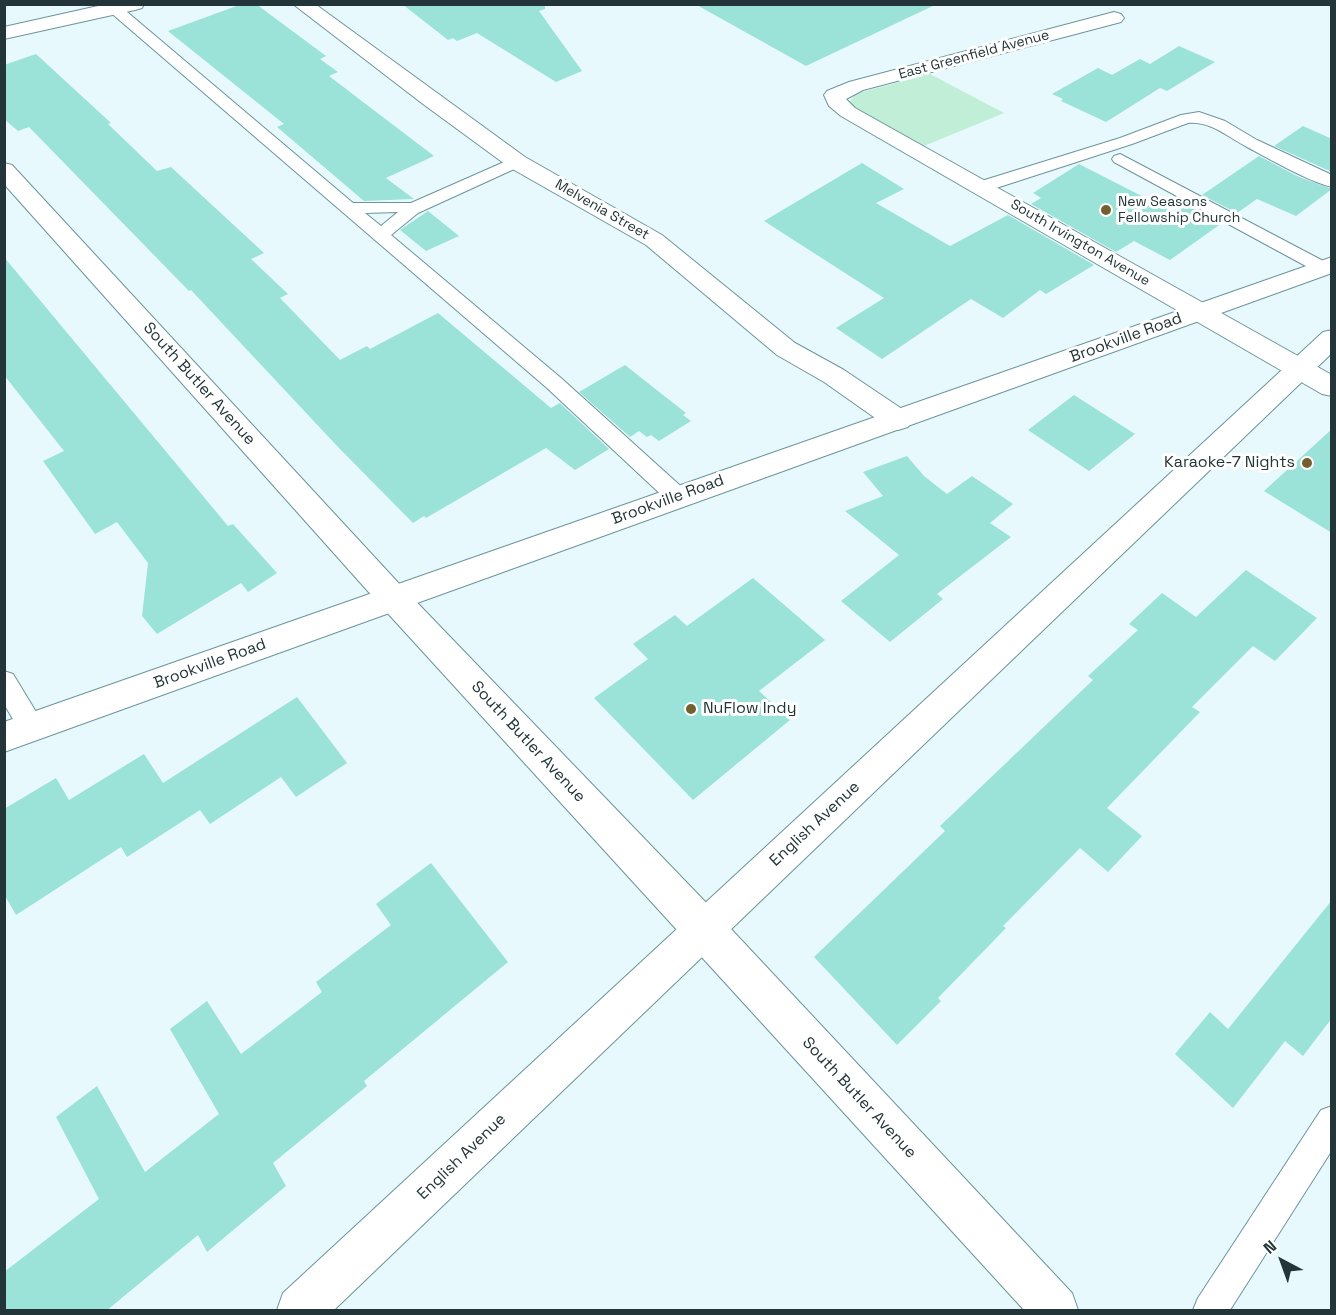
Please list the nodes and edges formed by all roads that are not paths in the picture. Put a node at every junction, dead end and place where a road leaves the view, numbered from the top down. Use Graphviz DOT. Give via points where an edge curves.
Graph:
graph roads {
  1 [pos="135,4"];
  2 [pos="302,4"];
  3 [pos="115,9"];
  4 [pos="1114,18"];
  5 [pos="4,33"];
  6 [pos="834,95"];
  7 [pos="1120,159"];
  8 [pos="518,162"];
  9 [pos="4,170"];
  10 [pos="1332,182"];
  11 [pos="981,187"];
  12 [pos="348,208"];
  13 [pos="412,209"];
  14 [pos="381,236"];
  15 [pos="1326,266"];
  16 [pos="1199,311"];
  17 [pos="1332,338"];
  18 [pos="1299,369"];
  19 [pos="1332,387"];
  20 [pos="898,420"];
  21 [pos="677,496"];
  22 [pos="393,598"];
  23 [pos="4,681"];
  24 [pos="32,728"];
  25 [pos="4,737"];
  26 [pos="703,928"];
  27 [pos="1332,1121"];
  28 [pos="300,1311"];
  29 [pos="1055,1311"];
  30 [pos="1210,1311"];
  1 -- 3 [label="street"];
  2 -- 8 [label="street, Melvenia Street"];
  3 -- 5 [label="street"];
  3 -- 12 [label="lane"];
  4 -- 6 [label="street, East Greenfield Avenue"];
  6 -- 11 [label="street, South Irvington Avenue" via="848,112"];
  7 -- 15 [label="lane"];
  8 -- 13 [label="lane"];
  8 -- 20 [label="street, Melvenia Street" via="654,240 786,349"];
  9 -- 22 [label="street, South Butler Avenue"];
  10 -- 11 [label="lane" via="1199,117 1186,118"];
  11 -- 16 [label="street, South Irvington Avenue"];
  12 -- 13 [label="lane"];
  12 -- 14 [label="lane"];
  13 -- 14 [label="lane"];
  14 -- 21 [label="lane" via="554,382"];
  15 -- 16 [label="street, Brookville Road"];
  16 -- 18 [label="street, South Irvington Avenue"];
  16 -- 20 [label="street, Brookville Road"];
  17 -- 18 [label="street, English Avenue"];
  18 -- 19 [label="street, South Irvington Avenue"];
  18 -- 26 [label="street, English Avenue"];
  20 -- 21 [label="street, Brookville Road"];
  21 -- 22 [label="street, Brookville Road"];
  22 -- 24 [label="street, Brookville Road"];
  22 -- 26 [label="street, South Butler Avenue"];
  23 -- 24 [label="lane"];
  24 -- 25 [label="street, Brookville Road"];
  26 -- 28 [label="street, English Avenue"];
  26 -- 29 [label="street, South Butler Avenue"];
  27 -- 30 [label="lane"];
}
